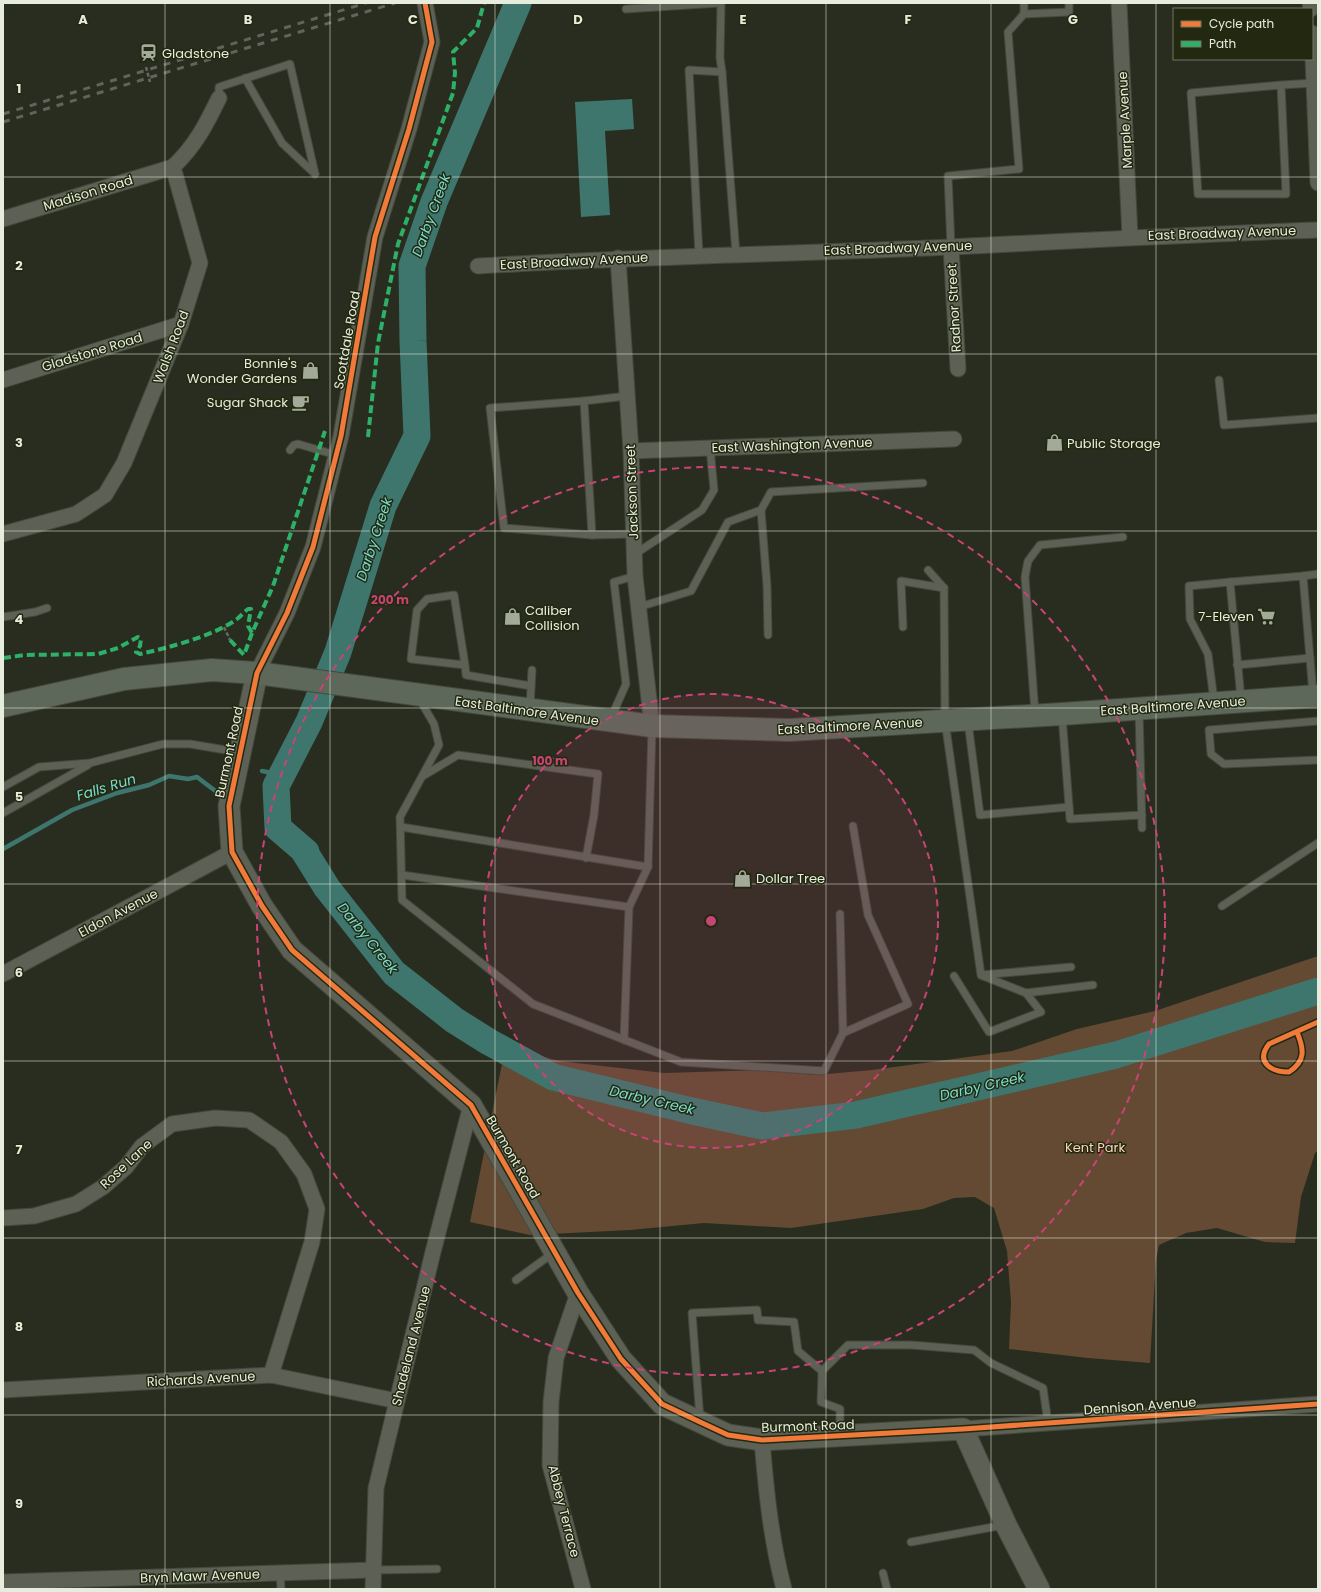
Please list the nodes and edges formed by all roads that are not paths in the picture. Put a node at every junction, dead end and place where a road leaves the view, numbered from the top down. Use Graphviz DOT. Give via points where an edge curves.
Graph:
graph roads {
  1 [pos="425,3"];
  2 [pos="720,3"];
  3 [pos="1024,3"];
  4 [pos="1068,3"];
  5 [pos="1119,3"];
  6 [pos="626,9"];
  7 [pos="1024,14"];
  8 [pos="1313,58"];
  9 [pos="722,72"];
  10 [pos="245,78"];
  11 [pos="1314,83"];
  12 [pos="1281,85"];
  13 [pos="219,98"];
  14 [pos="173,167"];
  15 [pos="1318,183"];
  16 [pos="3,219"];
  17 [pos="1318,230"];
  18 [pos="1130,237"];
  19 [pos="951,247"];
  20 [pos="736,254"];
  21 [pos="699,255"];
  22 [pos="618,258"];
  23 [pos="478,266"];
  24 [pos="181,324"];
  25 [pos="958,369"];
  26 [pos="3,380"];
  27 [pos="1219,380"];
  28 [pos="627,396"];
  29 [pos="584,401"];
  30 [pos="1318,418"];
  31 [pos="954,439"];
  32 [pos="710,448"];
  33 [pos="290,450"];
  34 [pos="631,451"];
  35 [pos="336,455"];
  36 [pos="923,483"];
  37 [pos="761,510"];
  38 [pos="3,534"];
  39 [pos="634,534"];
  40 [pos="592,535"];
  41 [pos="1123,537"];
  42 [pos="634,554"];
  43 [pos="928,570"];
  44 [pos="1318,574"];
  45 [pos="635,576"];
  46 [pos="1303,576"];
  47 [pos="1230,582"];
  48 [pos="944,588"];
  49 [pos="639,607"];
  50 [pos="47,608"];
  51 [pos="3,617"];
  52 [pos="903,628"];
  53 [pos="768,635"];
  54 [pos="1310,658"];
  55 [pos="464,665"];
  56 [pos="1238,665"];
  57 [pos="532,670"];
  58 [pos="267,675"];
  59 [pos="531,686"];
  60 [pos="418,696"];
  61 [pos="1315,696"];
  62 [pos="1214,702"];
  63 [pos="1241,702"];
  64 [pos="3,706"];
  65 [pos="1138,709"];
  66 [pos="530,711"];
  67 [pos="1062,714"];
  68 [pos="1035,716"];
  69 [pos="968,720"];
  70 [pos="945,721"];
  71 [pos="1318,721"];
  72 [pos="610,722"];
  73 [pos="652,726"];
  74 [pos="240,753"];
  75 [pos="1318,760"];
  76 [pos="90,764"];
  77 [pos="422,776"];
  78 [pos="3,787"];
  79 [pos="1069,807"];
  80 [pos="3,813"];
  81 [pos="1142,815"];
  82 [pos="853,826"];
  83 [pos="400,827"];
  84 [pos="1142,828"];
  85 [pos="1318,843"];
  86 [pos="232,852"];
  87 [pos="586,858"];
  88 [pos="648,867"];
  89 [pos="402,875"];
  90 [pos="1222,906"];
  91 [pos="629,907"];
  92 [pos="840,914"];
  93 [pos="1071,967"];
  94 [pos="3,974"];
  95 [pos="980,975"];
  96 [pos="954,976"];
  97 [pos="1094,985"];
  98 [pos="1026,993"];
  99 [pos="844,1033"];
  100 [pos="624,1040"];
  101 [pos="471,1105"];
  102 [pos="3,1218"];
  103 [pos="555,1252"];
  104 [pos="516,1280"];
  105 [pos="578,1293"];
  106 [pos="822,1371"];
  107 [pos="271,1375"];
  108 [pos="3,1390"];
  109 [pos="397,1401"];
  110 [pos="1318,1404"];
  111 [pos="700,1422"];
  112 [pos="1048,1423"];
  113 [pos="963,1429"];
  114 [pos="840,1436"];
  115 [pos="762,1440"];
  116 [pos="1006,1525"];
  117 [pos="911,1542"];
  118 [pos="437,1569"];
  119 [pos="373,1570"];
  120 [pos="280,1573"];
  121 [pos="883,1573"];
  122 [pos="3,1582"];
  123 [pos="281,1589"];
  124 [pos="373,1589"];
  125 [pos="583,1589"];
  126 [pos="784,1589"];
  127 [pos="887,1589"];
  128 [pos="1039,1589"];
  1 -- 35 [label="street, Scottdale Road" via="432,42 409,129 375,237"];
  2 -- 6 [label="lane"];
  2 -- 9 [label="lane"];
  3 -- 7 [label="lane"];
  4 -- 7 [label="lane" via="1069,12"];
  5 -- 18 [label="street, Marple Avenue"];
  7 -- 19 [label="lane" via="1008,32 1019,169 948,176"];
  8 -- 11 [label="street"];
  9 -- 20 [label="lane"];
  9 -- 21 [label="lane" via="689,70"];
  10 -- 10 [label="lane" via="290,64 315,174 282,143"];
  10 -- 13 [label="lane" via="219,86"];
  11 -- 12 [label="lane"];
  11 -- 15 [label="street"];
  12 -- 12 [label="lane" via="1191,93 1198,194 1286,194"];
  13 -- 14 [label="street" via="189,152"];
  14 -- 16 [label="street, Madison Road"];
  14 -- 24 [label="street, Walsh Road" via="200,263"];
  17 -- 18 [label="street, East Broadway Avenue"];
  18 -- 19 [label="street, East Broadway Avenue"];
  19 -- 20 [label="street, East Broadway Avenue"];
  19 -- 25 [label="street, Radnor Street"];
  20 -- 21 [label="street, East Broadway Avenue"];
  21 -- 22 [label="street, East Broadway Avenue"];
  22 -- 23 [label="street, East Broadway Avenue"];
  22 -- 28 [label="street, Jackson Street"];
  24 -- 26 [label="street, Gladstone Road"];
  24 -- 38 [label="street, Walsh Road" via="124,463 105,495 76,514"];
  27 -- 30 [label="lane" via="1224,425"];
  28 -- 29 [label="lane"];
  28 -- 34 [label="street, Jackson Street"];
  29 -- 40 [label="lane"];
  29 -- 40 [label="lane" via="490,408 504,528"];
  31 -- 32 [label="street, East Washington Avenue"];
  32 -- 34 [label="street, East Washington Avenue"];
  32 -- 42 [label="lane" via="714,490 702,510"];
  33 -- 35 [label="lane" via="298,444"];
  34 -- 39 [label="street, Jackson Street"];
  35 -- 58 [label="street, Scottdale Road" via="313,547 287,613"];
  36 -- 37 [label="lane" via="771,492"];
  37 -- 49 [label="lane" via="728,522 691,591"];
  37 -- 53 [label="lane"];
  39 -- 40 [label="lane"];
  39 -- 42 [label="street, Jackson Street"];
  41 -- 68 [label="lane" via="1040,545 1028,561 1025,577"];
  42 -- 45 [label="street, Jackson Street"];
  43 -- 48 [label="lane"];
  44 -- 46 [label="lane"];
  45 -- 49 [label="street, Jackson Street"];
  45 -- 72 [label="lane" via="614,582 626,684"];
  46 -- 47 [label="lane"];
  46 -- 54 [label="lane"];
  47 -- 56 [label="lane"];
  47 -- 62 [label="lane" via="1189,586 1190,619 1208,654"];
  48 -- 52 [label="lane" via="901,581"];
  48 -- 70 [label="lane"];
  49 -- 73 [label="street, Jackson Street"];
  50 -- 51 [label="lane"];
  54 -- 56 [label="lane"];
  54 -- 61 [label="lane"];
  55 -- 55 [label="lane" via="454,595 427,599 417,610 411,659"];
  55 -- 59 [label="lane" via="466,675"];
  56 -- 63 [label="lane"];
  57 -- 59 [label="lane"];
  58 -- 60 [label="main road, East Baltimore Avenue"];
  58 -- 64 [label="main road, East Baltimore Avenue" via="212,670 124,679"];
  58 -- 74 [label="street, Burmont Road"];
  59 -- 66 [label="lane"];
  60 -- 66 [label="main road, East Baltimore Avenue"];
  60 -- 77 [label="lane" via="434,724 439,745"];
  61 -- 63 [label="main road, East Baltimore Avenue"];
  62 -- 63 [label="main road, East Baltimore Avenue"];
  62 -- 65 [label="main road, East Baltimore Avenue"];
  65 -- 67 [label="main road, East Baltimore Avenue"];
  65 -- 81 [label="lane"];
  66 -- 72 [label="main road, East Baltimore Avenue"];
  67 -- 68 [label="main road, East Baltimore Avenue"];
  67 -- 79 [label="lane"];
  68 -- 69 [label="main road, East Baltimore Avenue"];
  69 -- 70 [label="main road, East Baltimore Avenue"];
  69 -- 79 [label="lane" via="980,815"];
  70 -- 73 [label="main road, East Baltimore Avenue" via="790,730"];
  70 -- 95 [label="lane"];
  71 -- 75 [label="lane" via="1209,730 1212,754 1224,764"];
  72 -- 73 [label="main road, East Baltimore Avenue"];
  73 -- 88 [label="lane"];
  74 -- 76 [label="lane" via="190,744 163,744"];
  74 -- 86 [label="street, Burmont Road" via="229,806"];
  76 -- 78 [label="lane" via="39,767"];
  76 -- 80 [label="lane"];
  77 -- 83 [label="lane" via="400,817"];
  77 -- 87 [label="lane" via="458,755 598,774"];
  79 -- 81 [label="lane" via="1070,819"];
  81 -- 84 [label="lane"];
  82 -- 99 [label="lane" via="868,915 908,1004"];
  83 -- 87 [label="lane"];
  83 -- 89 [label="lane"];
  85 -- 90 [label="lane"];
  86 -- 94 [label="street, Eldon Avenue"];
  86 -- 101 [label="street, Burmont Road" via="262,906 292,950"];
  87 -- 88 [label="lane"];
  88 -- 91 [label="lane"];
  89 -- 91 [label="lane"];
  89 -- 100 [label="lane" via="402,900 533,1004"];
  91 -- 100 [label="lane"];
  92 -- 99 [label="lane"];
  93 -- 95 [label="lane"];
  95 -- 98 [label="lane"];
  96 -- 98 [label="lane" via="989,1032 1041,1012"];
  97 -- 98 [label="lane"];
  99 -- 100 [label="lane" via="824,1070 681,1062"];
  101 -- 103 [label="street, Burmont Road"];
  101 -- 109 [label="street, Shadeland Avenue"];
  102 -- 107 [label="street, Rose Lane" via="34,1216 76,1204 126,1168 142,1146 172,1124 214,1118 249,1120 281,1142 304,1174 318,1210 312,1242"];
  103 -- 104 [label="lane"];
  103 -- 105 [label="street, Burmont Road"];
  105 -- 111 [label="street, Burmont Road" via="621,1359 662,1404"];
  105 -- 125 [label="street, Abbey Terrace" via="556,1358 551,1402 550,1465"];
  106 -- 111 [label="lane" via="798,1351 794,1322 758,1320 757,1310 692,1313"];
  106 -- 112 [label="lane" via="848,1345 911,1345 974,1350 991,1363 1043,1388"];
  106 -- 114 [label="lane" via="821,1402 840,1409"];
  107 -- 108 [label="street, Richards Avenue"];
  107 -- 109 [label="street, Richards Avenue"];
  109 -- 119 [label="street, Shadeland Avenue" via="376,1488"];
  110 -- 112 [label="street, Dennison Avenue"];
  111 -- 115 [label="street, Burmont Road" via="728,1435"];
  112 -- 113 [label="street, Dennison Avenue"];
  113 -- 114 [label="street, Burmont Road"];
  113 -- 116 [label="street"];
  114 -- 115 [label="street, Burmont Road"];
  115 -- 126 [label="street" via="768,1505"];
  116 -- 117 [label="lane"];
  116 -- 128 [label="street"];
  118 -- 119 [label="lane"];
  119 -- 120 [label="street, Bryn Mawr Avenue"];
  119 -- 124 [label="street, Shadeland Avenue"];
  120 -- 122 [label="street, Bryn Mawr Avenue"];
  120 -- 123 [label="lane"];
  121 -- 127 [label="lane"];
}
